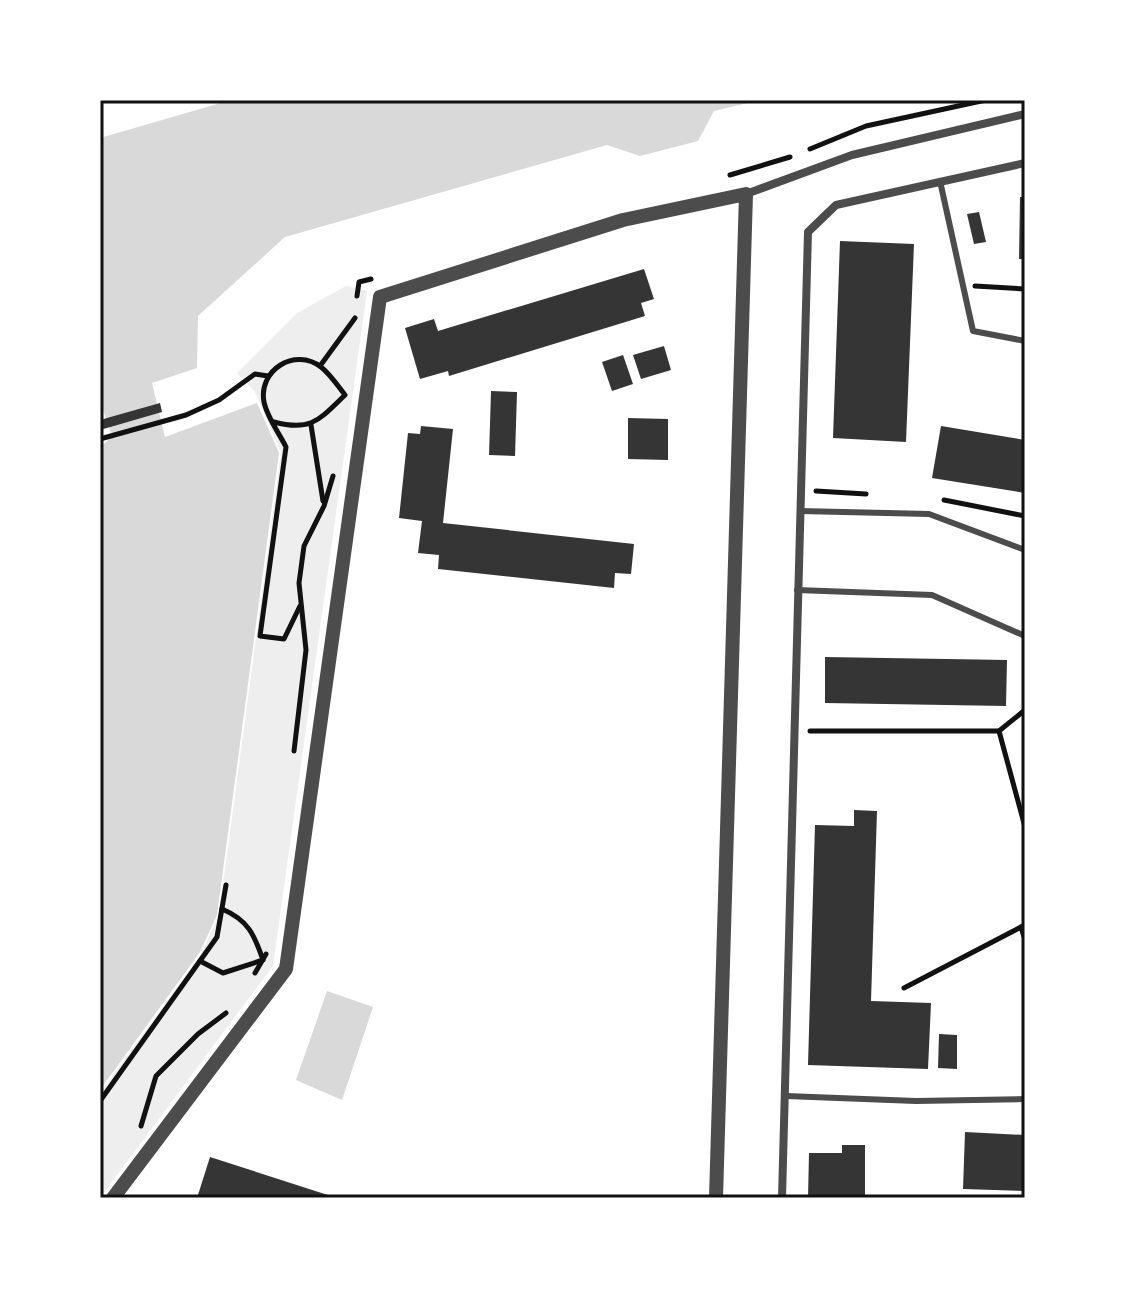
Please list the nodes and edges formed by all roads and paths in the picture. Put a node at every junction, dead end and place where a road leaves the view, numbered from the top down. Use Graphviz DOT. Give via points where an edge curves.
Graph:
graph roads {
  1 [pos="1025,114"];
  2 [pos="1025,163"];
  3 [pos="940,181"];
  4 [pos="746,194"];
  5 [pos="359,282"];
  6 [pos="962,285"];
  7 [pos="1025,289"];
  8 [pos="355,318"];
  9 [pos="353,333"];
  10 [pos="1025,341"];
  11 [pos="320,366"];
  12 [pos="268,376"];
  13 [pos="347,380"];
  14 [pos="345,395"];
  15 [pos="344,408"];
  16 [pos="274,422"];
  17 [pos="311,425"];
  18 [pos="102,438"];
  19 [pos="334,471"];
  20 [pos="324,506"];
  21 [pos="800,511"];
  22 [pos="1025,550"];
  23 [pos="797,590"];
  24 [pos="301,605"];
  25 [pos="1025,636"];
  26 [pos="1025,710"];
  27 [pos="793,731"];
  28 [pos="999,731"];
  29 [pos="292,761"];
  30 [pos="1025,827"];
  31 [pos="226,885"];
  32 [pos="222,909"];
  33 [pos="1023,926"];
  34 [pos="1025,940"];
  35 [pos="269,949"];
  36 [pos="263,960"];
  37 [pos="200,961"];
  38 [pos="249,983"];
  39 [pos="904,988"];
  40 [pos="236,1005"];
  41 [pos="786,1096"];
  42 [pos="1025,1099"];
  43 [pos="100,1101"];
  44 [pos="140,1131"];
  45 [pos="113,1198"];
  46 [pos="716,1198"];
  47 [pos="782,1198"];
  1 -- 4 [label="street" via="852,155"];
  2 -- 3 [label="street"];
  3 -- 6 [label="lane"];
  3 -- 21 [label="street" via="836,205 808,232"];
  4 -- 45 [label="street" via="623,220 380,297 286,969"];
  4 -- 46 [label="street"];
  5 -- 8 [label="path"];
  6 -- 7 [label="path"];
  6 -- 10 [label="lane" via="973,331"];
  8 -- 9 [label="path"];
  8 -- 11 [label="path"];
  11 -- 12 [label="path" via="302,358 284,361"];
  11 -- 14 [label="path"];
  12 -- 16 [label="path" via="264,401"];
  12 -- 18 [label="path" via="255,374 219,400"];
  13 -- 14 [label="path"];
  14 -- 15 [label="path"];
  14 -- 17 [label="path"];
  16 -- 17 [label="path"];
  16 -- 24 [label="path" via="286,447 260,636 284,639"];
  17 -- 20 [label="path"];
  19 -- 20 [label="path"];
  20 -- 24 [label="path" via="304,546"];
  21 -- 22 [label="lane" via="929,514"];
  21 -- 23 [label="street"];
  23 -- 25 [label="lane" via="932,595"];
  23 -- 27 [label="street"];
  24 -- 29 [label="path" via="306,650"];
  26 -- 28 [label="path"];
  27 -- 28 [label="path"];
  27 -- 41 [label="street"];
  28 -- 30 [label="path"];
  31 -- 32 [label="path"];
  32 -- 36 [label="path" via="241,917 254,933"];
  32 -- 37 [label="path" via="217,937"];
  33 -- 34 [label="path"];
  33 -- 39 [label="path"];
  35 -- 36 [label="path"];
  36 -- 37 [label="path" via="223,973"];
  36 -- 38 [label="path"];
  37 -- 43 [label="path"];
  40 -- 44 [label="path" via="156,1076"];
  41 -- 42 [label="lane"];
  41 -- 47 [label="street"];
}
